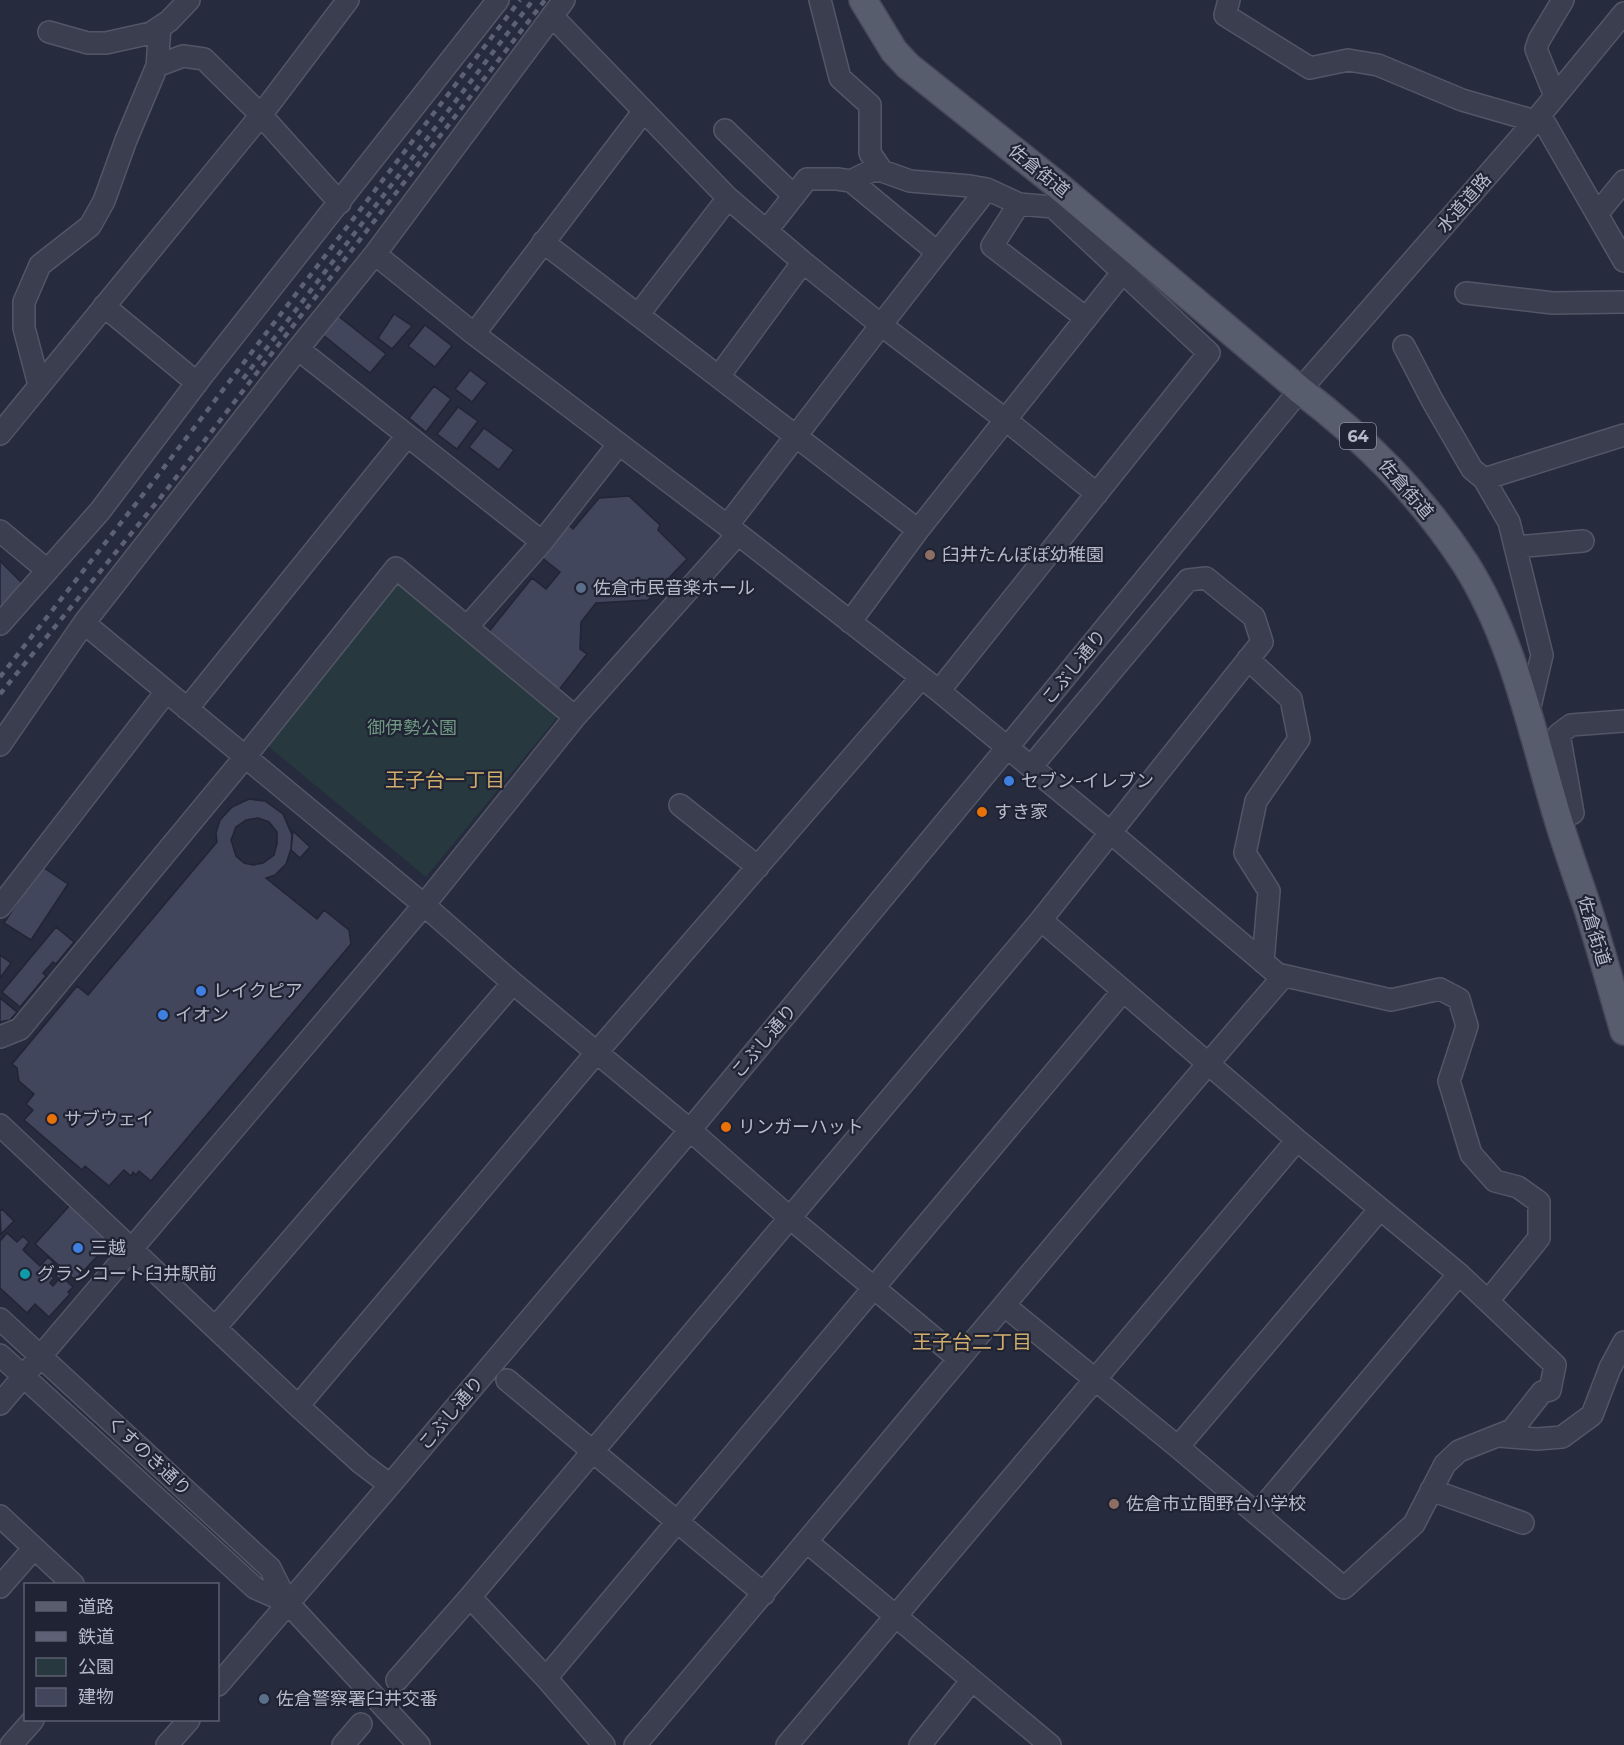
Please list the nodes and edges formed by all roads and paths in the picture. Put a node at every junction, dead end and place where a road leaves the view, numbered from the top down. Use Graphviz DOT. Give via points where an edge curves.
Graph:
graph roads {
  1 [pos="189,0"];
  2 [pos="348,0"];
  3 [pos="498,0"];
  4 [pos="820,0"];
  5 [pos="863,0"];
  6 [pos="1229,0"];
  7 [pos="1563,0"];
  8 [pos="558,8"];
  9 [pos="160,27"];
  10 [pos="1620,27"];
  11 [pos="49,32"];
  12 [pos="157,66"];
  13 [pos="1555,96"];
  14 [pos="644,111"];
  15 [pos="261,115"];
  16 [pos="1537,118"];
  17 [pos="725,130"];
  18 [pos="882,171"];
  19 [pos="851,181"];
  20 [pos="1624,182"];
  21 [pos="987,189"];
  22 [pos="794,195"];
  23 [pos="728,198"];
  24 [pos="340,203"];
  25 [pos="1019,204"];
  26 [pos="1597,214"];
  27 [pos="767,230"];
  28 [pos="543,242"];
  29 [pos="938,252"];
  30 [pos="375,254"];
  31 [pos="1624,261"];
  32 [pos="803,262"];
  33 [pos="1122,273"];
  34 [pos="1466,293"];
  35 [pos="1624,302"];
  36 [pos="104,306"];
  37 [pos="639,315"];
  38 [pos="1086,318"];
  39 [pos="881,325"];
  40 [pos="474,334"];
  41 [pos="1404,346"];
  42 [pos="297,349"];
  43 [pos="719,376"];
  44 [pos="198,383"];
  45 [pos="39,385"];
  46 [pos="1300,390"];
  47 [pos="1006,420"];
  48 [pos="1,431"];
  49 [pos="796,435"];
  50 [pos="1624,435"];
  51 [pos="407,436"];
  52 [pos="618,445"];
  53 [pos="1484,479"];
  54 [pos="1097,494"];
  55 [pos="733,530"];
  56 [pos="918,530"];
  57 [pos="0,531"];
  58 [pos="1583,541"];
  59 [pos="542,542"];
  60 [pos="1515,547"];
  61 [pos="47,570"];
  62 [pos="850,622"];
  63 [pos="0,624"];
  64 [pos="84,624"];
  65 [pos="467,627"];
  66 [pos="1248,659"];
  67 [pos="921,678"];
  68 [pos="166,692"];
  69 [pos="939,692"];
  70 [pos="187,709"];
  71 [pos="1528,716"];
  72 [pos="575,717"];
  73 [pos="1624,721"];
  74 [pos="0,746"];
  75 [pos="1007,748"];
  76 [pos="245,757"];
  77 [pos="1031,767"];
  78 [pos="680,805"];
  79 [pos="1558,819"];
  80 [pos="1112,833"];
  81 [pos="758,867"];
  82 [pos="424,905"];
  83 [pos="0,907"];
  84 [pos="1041,920"];
  85 [pos="1270,968"];
  86 [pos="513,983"];
  87 [pos="1124,991"];
  88 [pos="1624,1031"];
  89 [pos="0,1037"];
  90 [pos="597,1052"];
  91 [pos="1208,1064"];
  92 [pos="0,1125"];
  93 [pos="690,1130"];
  94 [pos="1297,1140"];
  95 [pos="1380,1209"];
  96 [pos="790,1218"];
  97 [pos="132,1248"];
  98 [pos="1459,1274"];
  99 [pos="875,1288"];
  100 [pos="1488,1301"];
  101 [pos="1005,1306"];
  102 [pos="0,1319"];
  103 [pos="215,1328"];
  104 [pos="1624,1342"];
  105 [pos="0,1355"];
  106 [pos="41,1356"];
  107 [pos="958,1358"];
  108 [pos="23,1377"];
  109 [pos="1097,1379"];
  110 [pos="507,1380"];
  111 [pos="0,1404"];
  112 [pos="297,1406"];
  113 [pos="1499,1436"];
  114 [pos="1178,1447"];
  115 [pos="592,1452"];
  116 [pos="390,1485"];
  117 [pos="1431,1490"];
  118 [pos="1257,1513"];
  119 [pos="0,1516"];
  120 [pos="676,1522"];
  121 [pos="1523,1523"];
  122 [pos="807,1542"];
  123 [pos="34,1548"];
  124 [pos="72,1583"];
  125 [pos="0,1587"];
  126 [pos="764,1594"];
  127 [pos="470,1597"];
  128 [pos="287,1602"];
  129 [pos="896,1615"];
  130 [pos="546,1678"];
  131 [pos="397,1680"];
  132 [pos="972,1680"];
  133 [pos="219,1684"];
  134 [pos="31,1721"];
  135 [pos="187,1721"];
  136 [pos="361,1724"];
  137 [pos="11,1745"];
  138 [pos="167,1745"];
  139 [pos="343,1745"];
  140 [pos="419,1745"];
  141 [pos="604,1745"];
  142 [pos="635,1745"];
  143 [pos="787,1745"];
  144 [pos="920,1745"];
  145 [pos="1050,1745"];
  1 -- 9 [label="street"];
  2 -- 15 [label="street"];
  3 -- 24 [label="street"];
  4 -- 18 [label="street" via="840,78 870,105 870,153"];
  5 -- 46 [label="main road, 佐倉街道 / 64" via="894,51 908,66 1056,184"];
  6 -- 16 [label="street" via="1225,15 1310,68 1348,60 1378,65 1462,100"];
  7 -- 13 [label="street" via="1536,50"];
  8 -- 14 [label="street"];
  8 -- 30 [label="street"];
  9 -- 11 [label="street" via="151,33 106,43 88,43"];
  9 -- 12 [label="street"];
  10 -- 13 [label="street, 水道道路"];
  12 -- 15 [label="street" via="183,56 204,59"];
  12 -- 45 [label="street" via="104,201 90,226 40,265 24,302 24,328"];
  13 -- 16 [label="street, 水道道路"];
  14 -- 23 [label="street"];
  14 -- 28 [label="street"];
  15 -- 24 [label="street"];
  15 -- 36 [label="street"];
  16 -- 26 [label="street"];
  16 -- 46 [label="street, 水道道路"];
  17 -- 22 [label="street"];
  18 -- 19 [label="street" via="872,171"];
  18 -- 21 [label="street" via="910,181"];
  19 -- 22 [label="street" via="807,179"];
  19 -- 29 [label="street"];
  20 -- 26 [label="street"];
  21 -- 25 [label="street"];
  21 -- 29 [label="street"];
  22 -- 27 [label="street"];
  23 -- 27 [label="street"];
  23 -- 37 [label="street"];
  24 -- 44 [label="street"];
  25 -- 33 [label="street" via="1053,207"];
  25 -- 38 [label="street" via="992,246"];
  26 -- 31 [label="street"];
  27 -- 32 [label="street"];
  28 -- 37 [label="street"];
  28 -- 40 [label="street"];
  29 -- 39 [label="street"];
  30 -- 40 [label="street"];
  30 -- 42 [label="street"];
  32 -- 39 [label="street"];
  32 -- 43 [label="street"];
  33 -- 38 [label="street"];
  33 -- 54 [label="street" via="1209,353"];
  34 -- 35 [label="street" via="1553,303"];
  36 -- 44 [label="street"];
  36 -- 45 [label="street"];
  37 -- 43 [label="street"];
  38 -- 47 [label="street"];
  39 -- 47 [label="street"];
  39 -- 49 [label="street"];
  40 -- 52 [label="street"];
  41 -- 53 [label="street" via="1472,469"];
  42 -- 51 [label="street"];
  42 -- 64 [label="street"];
  43 -- 49 [label="street"];
  44 -- 61 [label="street" via="100,511"];
  45 -- 48 [label="street"];
  46 -- 71 [label="main road, 佐倉街道 / 64" via="1369,446 1403,482 1466,564 1503,640"];
  46 -- 75 [label="street, こぶし通り"];
  47 -- 54 [label="street"];
  47 -- 56 [label="street"];
  49 -- 55 [label="street"];
  49 -- 56 [label="street"];
  50 -- 53 [label="street"];
  51 -- 59 [label="street"];
  51 -- 70 [label="street"];
  52 -- 55 [label="street"];
  52 -- 59 [label="street"];
  53 -- 60 [label="street" via="1509,522"];
  54 -- 69 [label="street"];
  55 -- 62 [label="street"];
  55 -- 72 [label="street"];
  56 -- 62 [label="street"];
  57 -- 61 [label="street"];
  58 -- 60 [label="street"];
  59 -- 65 [label="street"];
  60 -- 71 [label="street" via="1542,656"];
  61 -- 63 [label="street"];
  62 -- 67 [label="street"];
  64 -- 68 [label="street"];
  64 -- 74 [label="street"];
  65 -- 72 [label="street"];
  65 -- 76 [label="street" via="396,568"];
  66 -- 77 [label="street" via="1262,642 1254,617 1206,578 1188,580"];
  66 -- 80 [label="street"];
  66 -- 85 [label="street" via="1291,699 1299,739 1256,801 1245,853 1269,891"];
  67 -- 69 [label="street"];
  67 -- 81 [label="street"];
  68 -- 70 [label="street"];
  68 -- 83 [label="street"];
  69 -- 75 [label="street"];
  70 -- 76 [label="street"];
  71 -- 79 [label="main road, 佐倉街道 / 64"];
  72 -- 82 [label="street"];
  73 -- 79 [label="street" via="1571,725 1559,734 1573,813"];
  75 -- 77 [label="street"];
  75 -- 93 [label="street, こぶし通り"];
  76 -- 82 [label="street"];
  76 -- 89 [label="street" via="20,1029"];
  77 -- 80 [label="street"];
  78 -- 81 [label="street"];
  79 -- 88 [label="main road, 佐倉街道 / 64"];
  80 -- 84 [label="street"];
  80 -- 85 [label="street"];
  81 -- 90 [label="street"];
  82 -- 86 [label="street"];
  82 -- 97 [label="street"];
  84 -- 87 [label="street"];
  84 -- 96 [label="street"];
  85 -- 91 [label="street" via="1282,978"];
  85 -- 100 [label="street" via="1391,1000 1440,989 1460,999 1467,1026 1449,1081 1471,1154 1495,1181 1518,1187 1539,1202 1539,1238"];
  86 -- 90 [label="street"];
  86 -- 103 [label="street"];
  87 -- 91 [label="street"];
  87 -- 99 [label="street"];
  90 -- 93 [label="street"];
  90 -- 112 [label="street"];
  91 -- 94 [label="street"];
  91 -- 101 [label="street"];
  92 -- 97 [label="street"];
  93 -- 96 [label="street"];
  93 -- 116 [label="street, こぶし通り"];
  94 -- 95 [label="street"];
  94 -- 109 [label="street"];
  95 -- 98 [label="street"];
  95 -- 114 [label="street"];
  96 -- 99 [label="street"];
  96 -- 115 [label="street"];
  97 -- 103 [label="street"];
  97 -- 106 [label="street"];
  98 -- 100 [label="street"];
  98 -- 118 [label="street"];
  99 -- 107 [label="street"];
  99 -- 120 [label="street"];
  100 -- 113 [label="street" via="1555,1365 1550,1390 1542,1392 1512,1430"];
  101 -- 107 [label="street"];
  101 -- 109 [label="street"];
  102 -- 106 [label="street, くすのき通り"];
  103 -- 112 [label="street"];
  104 -- 113 [label="street" via="1592,1415 1562,1437"];
  105 -- 108 [label="street, くすのき通り"];
  106 -- 108 [label="street"];
  106 -- 128 [label="street, くすのき通り" via="270,1568"];
  107 -- 122 [label="street"];
  108 -- 111 [label="street"];
  108 -- 128 [label="street, くすのき通り" via="255,1588"];
  109 -- 114 [label="street"];
  109 -- 129 [label="street"];
  110 -- 115 [label="street"];
  112 -- 116 [label="street"];
  113 -- 117 [label="street" via="1459,1451 1445,1464"];
  114 -- 118 [label="street"];
  115 -- 120 [label="street"];
  115 -- 127 [label="street"];
  116 -- 128 [label="street, こぶし通り"];
  117 -- 118 [label="street" via="1414,1524 1344,1588"];
  117 -- 121 [label="street"];
  119 -- 123 [label="street"];
  120 -- 126 [label="street"];
  120 -- 130 [label="street"];
  122 -- 126 [label="street"];
  122 -- 129 [label="street"];
  123 -- 124 [label="street"];
  123 -- 125 [label="street"];
  126 -- 142 [label="street"];
  127 -- 130 [label="street"];
  127 -- 131 [label="street"];
  128 -- 133 [label="street, こぶし通り"];
  128 -- 140 [label="street, くすのき通り"];
  129 -- 132 [label="street"];
  129 -- 143 [label="street"];
  130 -- 141 [label="street"];
  132 -- 144 [label="street"];
  132 -- 145 [label="street"];
  134 -- 137 [label="street"];
  135 -- 138 [label="street"];
  136 -- 139 [label="street"];
}
